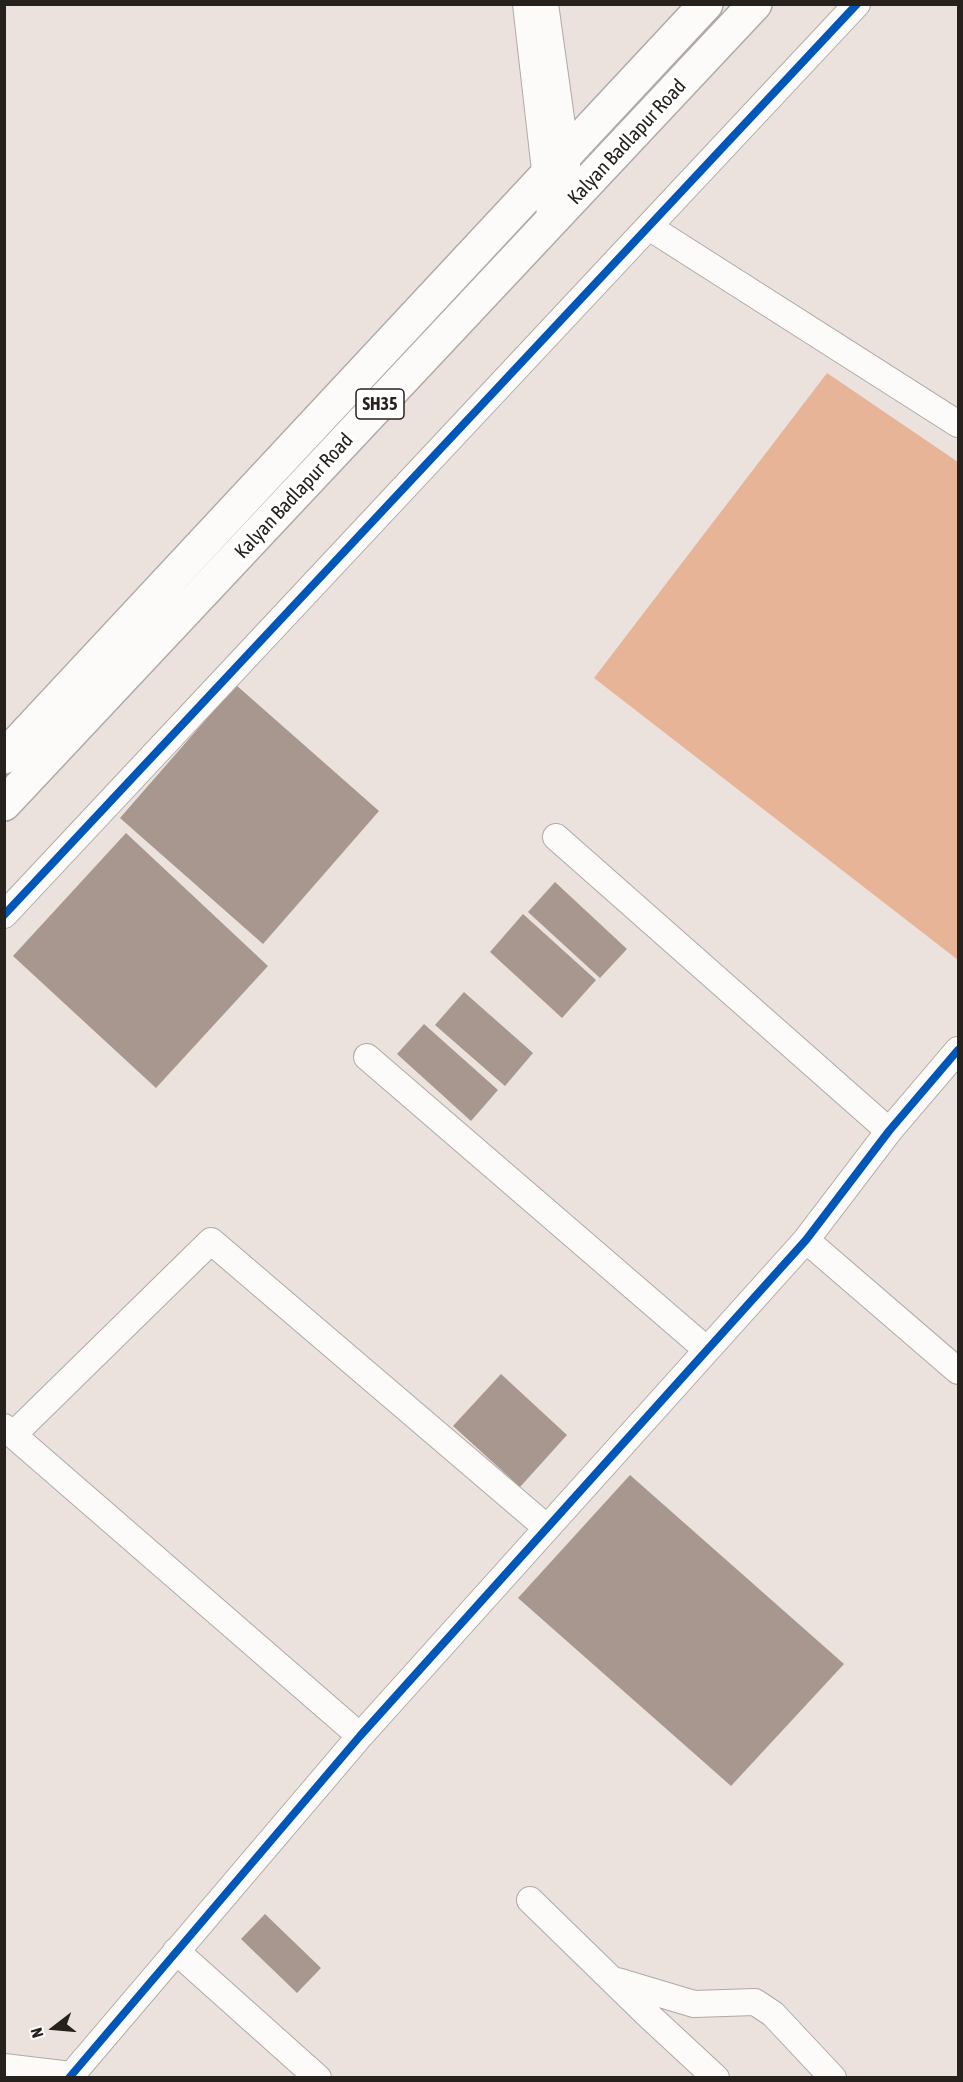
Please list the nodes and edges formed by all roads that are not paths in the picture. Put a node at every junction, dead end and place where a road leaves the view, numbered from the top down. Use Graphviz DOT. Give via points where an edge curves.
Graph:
graph roads {
  1 [pos="526,4"];
  2 [pos="545,4"];
  3 [pos="706,4"];
  4 [pos="755,4"];
  5 [pos="857,4"];
  6 [pos="555,165"];
  7 [pos="560,213"];
  8 [pos="649,227"];
  9 [pos="958,424"];
  10 [pos="4,757"];
  11 [pos="4,804"];
  12 [pos="556,837"];
  13 [pos="4,915"];
  14 [pos="958,1050"];
  15 [pos="367,1057"];
  16 [pos="889,1131"];
  17 [pos="806,1240"];
  18 [pos="707,1350"];
  19 [pos="958,1371"];
  20 [pos="9,1431"];
  21 [pos="547,1528"];
  22 [pos="360,1736"];
  23 [pos="530,1900"];
  24 [pos="176,1951"];
  25 [pos="611,1979"];
  26 [pos="4,2067"];
  27 [pos="70,2076"];
  28 [pos="318,2078"];
  29 [pos="716,2078"];
  30 [pos="833,2078"];
  1 -- 6 [label="street"];
  2 -- 6 [label="street"];
  3 -- 6 [label="main road, Kalyan Badlapur Road / SH35"];
  4 -- 7 [label="main road, Kalyan Badlapur Road / SH35"];
  5 -- 8 [label="street"];
  6 -- 7 [label="street"];
  6 -- 10 [label="main road, Kalyan Badlapur Road / SH35"];
  7 -- 11 [label="main road, Kalyan Badlapur Road / SH35"];
  8 -- 9 [label="street"];
  8 -- 13 [label="street"];
  12 -- 16 [label="street"];
  14 -- 16 [label="street"];
  15 -- 18 [label="street"];
  16 -- 17 [label="street"];
  17 -- 18 [label="street"];
  17 -- 19 [label="street"];
  18 -- 21 [label="street"];
  20 -- 21 [label="street" via="211,1241"];
  20 -- 22 [label="street"];
  21 -- 22 [label="street"];
  22 -- 24 [label="street"];
  23 -- 25 [label="street"];
  24 -- 27 [label="street"];
  24 -- 28 [label="street"];
  25 -- 29 [label="street"];
  25 -- 30 [label="street" via="693,2004 755,2002 773,2014"];
  26 -- 27 [label="street"];
}
